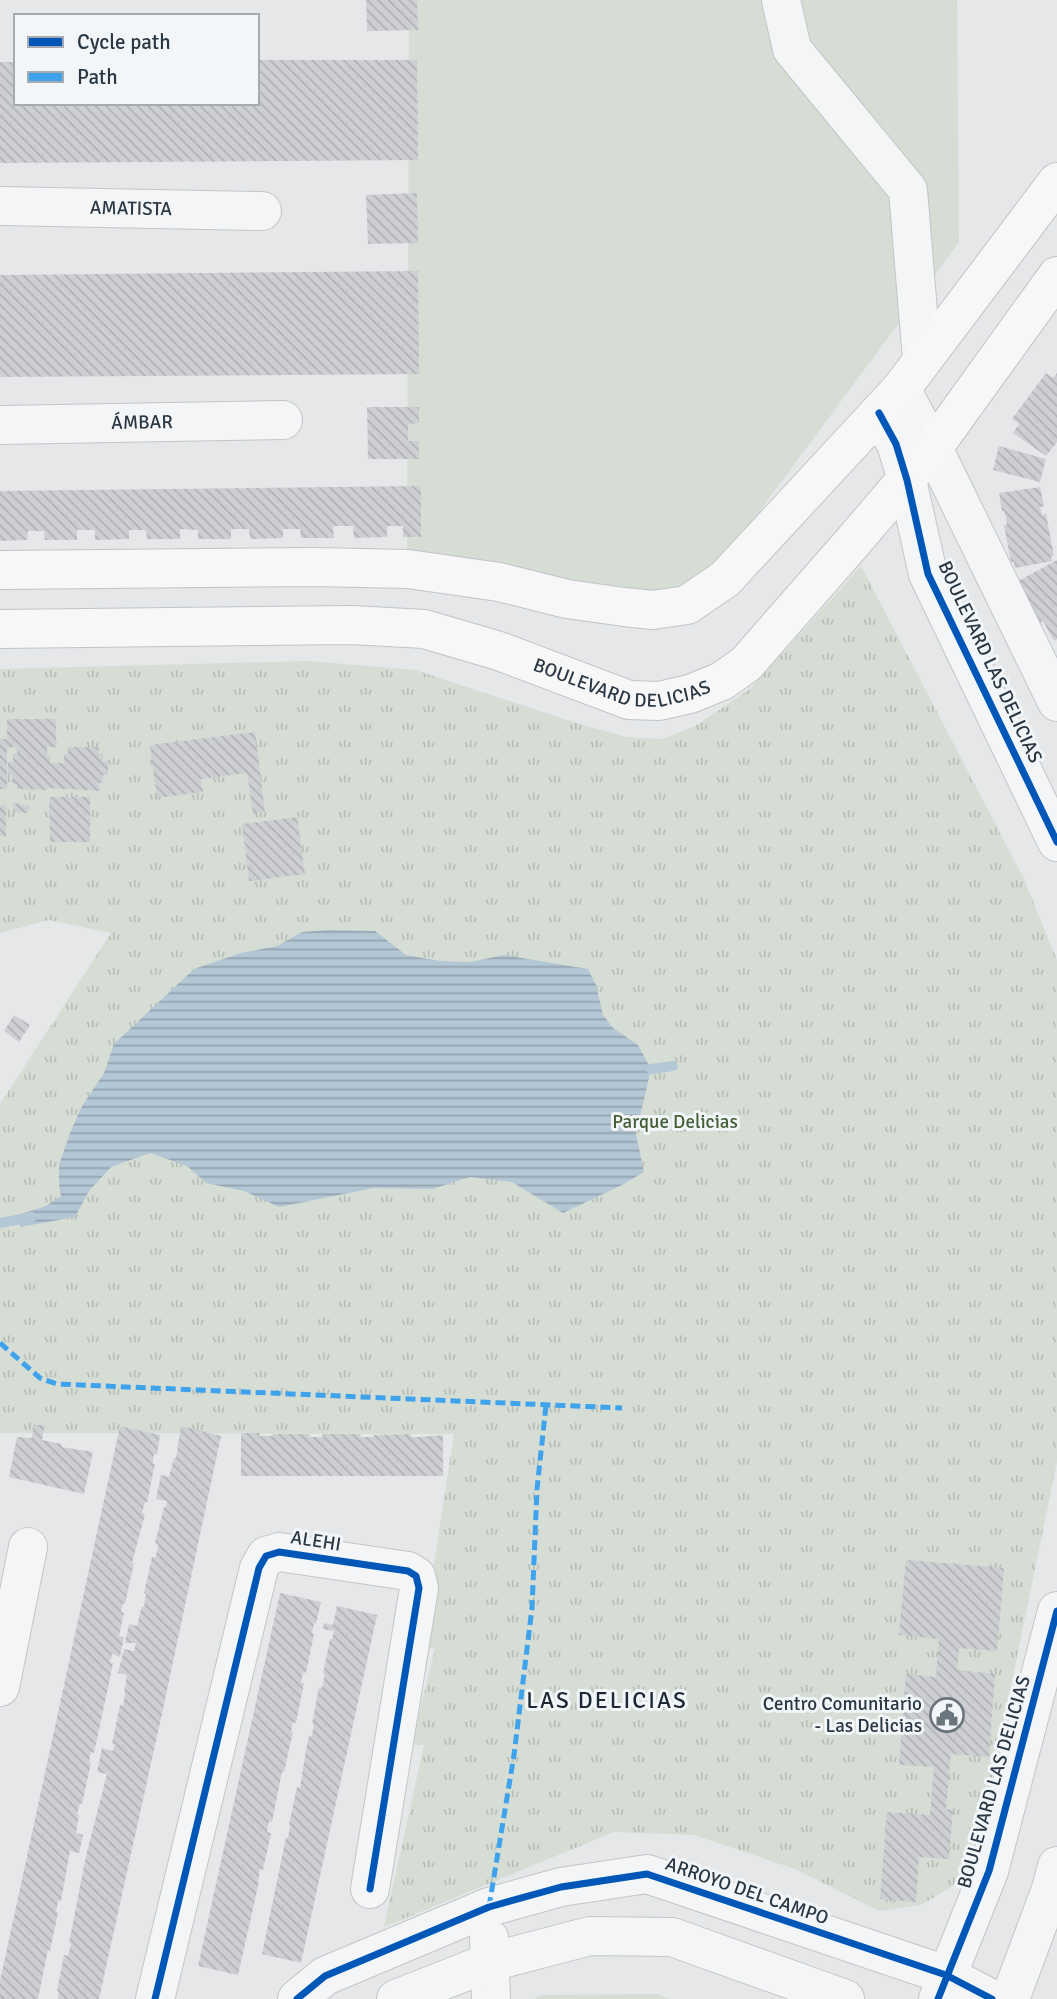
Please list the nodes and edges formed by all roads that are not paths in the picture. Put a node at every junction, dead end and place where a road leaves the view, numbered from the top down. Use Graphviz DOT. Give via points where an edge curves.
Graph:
graph roads {
  1 [pos="781,0"];
  2 [pos="1057,182"];
  3 [pos="0,206"];
  4 [pos="262,211"];
  5 [pos="1057,276"];
  6 [pos="901,387"];
  7 [pos="284,420"];
  8 [pos="0,425"];
  9 [pos="933,448"];
  10 [pos="907,480"];
  11 [pos="0,569"];
  12 [pos="0,629"];
  13 [pos="1057,702"];
  14 [pos="1057,842"];
  15 [pos="28,1548"];
  16 [pos="1057,1611"];
  17 [pos="0,1687"];
  18 [pos="1057,1866"];
  19 [pos="370,1889"];
  20 [pos="489,1907"];
  21 [pos="489,1962"];
  22 [pos="942,1987"];
  23 [pos="155,1999"];
  24 [pos="297,1999"];
  25 [pos="396,1999"];
  26 [pos="491,1999"];
  27 [pos="845,1999"];
  28 [pos="992,1999"];
  29 [pos="1010,1999"];
  1 -- 6 [label="street" via="792,49 908,190"];
  2 -- 6 [label="main road"];
  3 -- 4 [label="street, AMATISTA"];
  5 -- 9 [label="main road, BOULEVARD DELICIAS"];
  6 -- 9 [label="street"];
  6 -- 10 [label="street, BOULEVARD LAS DELICIAS" via="896,444"];
  6 -- 11 [label="main road" via="725,579 687,605 653,610 612,605 408,569"];
  7 -- 8 [label="street, ÁMBAR"];
  9 -- 10 [label="main road, BOULEVARD DELICIAS"];
  9 -- 13 [label="street"];
  10 -- 12 [label="main road, BOULEVARD DELICIAS" via="746,664 722,681 659,701 629,700 499,651 424,629 352,625"];
  10 -- 14 [label="street, BOULEVARD LAS DELICIAS" via="928,574"];
  15 -- 17 [label="street"];
  16 -- 22 [label="street, BOULEVARD LAS DELICIAS" via="989,1871"];
  18 -- 29 [label="street"];
  19 -- 23 [label="street, ALEHI" via="419,1588 416,1576 279,1552 266,1556 259,1568"];
  20 -- 21 [label="street"];
  20 -- 22 [label="street, ARROYO DEL CAMPO" via="561,1887 647,1874"];
  20 -- 24 [label="street, ARROYO DEL CAMPO" via="325,1976"];
  21 -- 25 [label="street"];
  21 -- 26 [label="street"];
  21 -- 27 [label="street" via="590,1936 672,1937"];
  22 -- 28 [label="street, ARROYO DEL CAMPO"];
}
